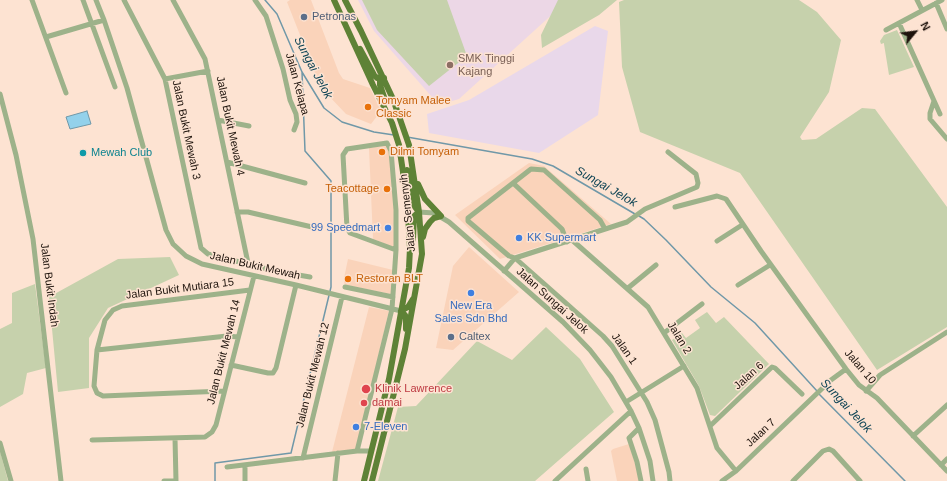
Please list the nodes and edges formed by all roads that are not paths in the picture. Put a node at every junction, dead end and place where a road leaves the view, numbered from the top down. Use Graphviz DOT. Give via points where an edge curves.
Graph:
graph roads {
  1 [pos="32,0"];
  2 [pos="83,0"];
  3 [pos="96,0"];
  4 [pos="124,0"];
  5 [pos="173,0"];
  6 [pos="255,0"];
  7 [pos="334,0"];
  8 [pos="344,0"];
  9 [pos="917,0"];
  10 [pos="942,0"];
  11 [pos="936,3"];
  12 [pos="922,10"];
  13 [pos="104,20"];
  14 [pos="899,23"];
  15 [pos="92,24"];
  16 [pos="947,29"];
  17 [pos="886,30"];
  18 [pos="348,31"];
  19 [pos="46,37"];
  20 [pos="208,71"];
  21 [pos="384,78"];
  22 [pos="165,79"];
  23 [pos="115,87"];
  24 [pos="66,93"];
  25 [pos="0,95"];
  26 [pos="934,101"];
  27 [pos="940,114"];
  28 [pos="218,120"];
  29 [pos="392,122"];
  30 [pos="250,126"];
  31 [pos="294,130"];
  32 [pos="947,139"];
  33 [pos="668,152"];
  34 [pos="402,158"];
  35 [pos="227,162"];
  36 [pos="414,177"];
  37 [pos="305,183"];
  38 [pos="512,183"];
  39 [pos="675,207"];
  40 [pos="237,212"];
  41 [pos="419,212"];
  42 [pos="441,216"];
  43 [pos="742,225"];
  44 [pos="312,227"];
  45 [pos="605,229"];
  46 [pos="569,241"];
  47 [pos="717,241"];
  48 [pos="422,242"];
  49 [pos="410,248"];
  50 [pos="396,250"];
  51 [pos="515,258"];
  52 [pos="248,263"];
  53 [pos="770,264"];
  54 [pos="656,265"];
  55 [pos="275,270"];
  56 [pos="504,271"];
  57 [pos="254,276"];
  58 [pos="310,277"];
  59 [pos="273,280"];
  60 [pos="296,285"];
  61 [pos="738,285"];
  62 [pos="345,287"];
  63 [pos="628,288"];
  64 [pos="250,290"];
  65 [pos="342,296"];
  66 [pos="415,296"];
  67 [pos="393,297"];
  68 [pos="702,304"];
  69 [pos="392,309"];
  70 [pos="401,311"];
  71 [pos="664,332"];
  72 [pos="947,332"];
  73 [pos="238,337"];
  74 [pos="405,348"];
  75 [pos="97,350"];
  76 [pos="231,365"];
  77 [pos="684,366"];
  78 [pos="846,369"];
  79 [pos="224,391"];
  80 [pos="866,391"];
  81 [pos="641,393"];
  82 [pos="802,394"];
  83 [pos="626,402"];
  84 [pos="947,404"];
  85 [pos="631,411"];
  86 [pos="710,426"];
  87 [pos="639,428"];
  88 [pos="913,436"];
  89 [pos="175,438"];
  90 [pos="92,440"];
  91 [pos="0,443"];
  92 [pos="357,451"];
  93 [pos="370,451"];
  94 [pos="338,453"];
  95 [pos="303,458"];
  96 [pos="947,459"];
  97 [pos="245,465"];
  98 [pos="941,465"];
  99 [pos="227,467"];
  100 [pos="586,469"];
  101 [pos="736,471"];
  102 [pos="947,471"];
  103 [pos="798,476"];
  104 [pos="11,481"];
  105 [pos="61,481"];
  106 [pos="164,481"];
  107 [pos="176,481"];
  108 [pos="245,481"];
  109 [pos="335,481"];
  110 [pos="364,481"];
  111 [pos="372,481"];
  112 [pos="555,481"];
  113 [pos="588,481"];
  114 [pos="641,481"];
  115 [pos="653,481"];
  116 [pos="670,481"];
  117 [pos="722,481"];
  118 [pos="793,481"];
  119 [pos="803,481"];
  120 [pos="860,481"];
  1 -- 19 [label="street"];
  2 -- 15 [label="street"];
  3 -- 13 [label="street, Jalan Bukit Mewah"];
  4 -- 22 [label="street, Jalan Bukit Mewah 3"];
  5 -- 20 [label="street, Jalan Bukit Mewah 4" via="202,53"];
  6 -- 31 [label="street, Jalan Kelapa" via="266,16 283,69 296,114"];
  7 -- 18 [label="main road, Jalan Semenyih"];
  8 -- 21 [label="main road, Jalan Semenyih"];
  9 -- 12 [label="street"];
  10 -- 11 [label="street"];
  11 -- 12 [label="street"];
  11 -- 16 [label="street"];
  12 -- 14 [label="street"];
  13 -- 15 [label="street"];
  13 -- 57 [label="street, Jalan Bukit Mewah" via="127,88 166,230 173,244 186,256 202,264"];
  14 -- 17 [label="street"];
  14 -- 26 [label="street"];
  15 -- 19 [label="street"];
  15 -- 23 [label="street"];
  18 -- 21 [label="main road" via="357,42 374,75 377,78"];
  18 -- 29 [label="main road, Jalan Semenyih"];
  19 -- 24 [label="street"];
  20 -- 22 [label="street"];
  20 -- 28 [label="street, Jalan Bukit Mewah 4"];
  21 -- 29 [label="main road" via="380,80 380,85"];
  21 -- 36 [label="main road, Jalan Semenyih" via="409,144"];
  22 -- 52 [label="street, Jalan Bukit Mewah 3" via="201,248 208,254"];
  25 -- 105 [label="street, Jalan Bukit Indah" via="16,155 33,239"];
  26 -- 27 [label="street"];
  26 -- 32 [label="street" via="930,120"];
  28 -- 30 [label="street"];
  28 -- 35 [label="street, Jalan Bukit Mewah 4"];
  29 -- 34 [label="main road, Jalan Semenyih"];
  33 -- 45 [label="street" via="696,174 697,187 645,209 627,222"];
  34 -- 41 [label="main road" via="413,204"];
  34 -- 49 [label="main road, Jalan Semenyih"];
  35 -- 37 [label="street"];
  35 -- 40 [label="street, Jalan Bukit Mewah 4"];
  36 -- 41 [label="main road, Jalan Semenyih"];
  36 -- 42 [label="main road" via="425,199"];
  38 -- 45 [label="street" via="531,169 544,170 600,220"];
  38 -- 46 [label="street" via="562,229"];
  38 -- 51 [label="street, Jalan 1" via="468,218 468,221 509,256"];
  39 -- 43 [label="street, Jalan 10" via="717,196 726,199"];
  40 -- 44 [label="street" via="248,212"];
  40 -- 52 [label="street, Jalan Bukit Mewah 4"];
  41 -- 42 [label="street, Jalan Sungai Jelok"];
  41 -- 48 [label="main road, Jalan Semenyih"];
  41 -- 49 [label="main road" via="414,216 413,242"];
  42 -- 48 [label="main road" via="430,222 425,229"];
  42 -- 56 [label="street, Jalan Sungai Jelok"];
  43 -- 47 [label="street"];
  43 -- 53 [label="street, Jalan 10"];
  45 -- 46 [label="street"];
  46 -- 51 [label="street"];
  46 -- 63 [label="street, Jalan 2"];
  48 -- 66 [label="main road, Jalan Semenyih" via="422,259"];
  49 -- 70 [label="main road, Jalan Semenyih"];
  50 -- 50 [label="street" via="350,233 347,228 343,155 347,149 387,143 391,151 396,210"];
  50 -- 67 [label="street"];
  51 -- 56 [label="street"];
  51 -- 81 [label="street, Jalan 1" via="603,336"];
  52 -- 55 [label="street"];
  53 -- 61 [label="street"];
  53 -- 78 [label="street, Jalan 10"];
  54 -- 63 [label="street"];
  55 -- 58 [label="street"];
  55 -- 59 [label="street"];
  56 -- 83 [label="street, Jalan Sungai Jelok" via="563,322 590,350"];
  57 -- 59 [label="street, Jalan Bukit Mewah"];
  57 -- 64 [label="street, Jalan Bukit Mewah 14"];
  59 -- 60 [label="street, Jalan Bukit Mewah"];
  60 -- 65 [label="street, Jalan Bukit Mewah"];
  60 -- 76 [label="street" via="273,373"];
  62 -- 67 [label="street"];
  63 -- 71 [label="street, Jalan 2" via="648,307"];
  64 -- 73 [label="street, Jalan Bukit Mewah 14"];
  64 -- 75 [label="street, Jalan Bukit Mutiara 15" via="122,306 113,310 105,320"];
  65 -- 69 [label="street, Jalan Bukit Mewah"];
  65 -- 95 [label="street, Jalan Bukit Mewah 12"];
  66 -- 70 [label="main road" via="408,307"];
  66 -- 74 [label="main road, Jalan Semenyih"];
  67 -- 69 [label="street"];
  68 -- 71 [label="street"];
  69 -- 70 [label="street, Jalan Bukit Mewah"];
  69 -- 92 [label="street"];
  70 -- 74 [label="main road" via="405,315 407,326"];
  70 -- 93 [label="main road, Jalan Semenyih" via="389,379"];
  71 -- 77 [label="street, Jalan 2"];
  72 -- 80 [label="street" via="880,375"];
  73 -- 75 [label="street" via="227,336"];
  73 -- 76 [label="street, Jalan Bukit Mewah 14"];
  74 -- 111 [label="main road, Jalan Semenyih"];
  75 -- 79 [label="street" via="94,386 97,393 102,396"];
  76 -- 79 [label="street, Jalan Bukit Mewah 14"];
  77 -- 81 [label="street"];
  77 -- 86 [label="street, Jalan 2" via="697,388"];
  78 -- 80 [label="street, Jalan 10"];
  78 -- 101 [label="street, Jalan 7" via="831,380"];
  79 -- 89 [label="street, Jalan Bukit Mewah 14" via="212,432 205,436"];
  80 -- 88 [label="street, Jalan 10" via="877,398"];
  81 -- 83 [label="street"];
  81 -- 116 [label="street, Jalan 1" via="655,420"];
  82 -- 86 [label="street, Jalan 6" via="776,368 772,368"];
  83 -- 85 [label="street, Jalan Sungai Jelok"];
  84 -- 88 [label="street"];
  85 -- 87 [label="street, Jalan Sungai Jelok"];
  85 -- 112 [label="street"];
  86 -- 101 [label="street, Jalan 2" via="717,448"];
  87 -- 114 [label="street" via="628,438"];
  87 -- 115 [label="street, Jalan Sungai Jelok" via="650,460"];
  88 -- 98 [label="street, Jalan 10"];
  89 -- 90 [label="street"];
  89 -- 107 [label="street"];
  91 -- 104 [label="street"];
  92 -- 93 [label="street"];
  92 -- 94 [label="street"];
  93 -- 110 [label="main road, Jalan Semenyih"];
  94 -- 95 [label="street"];
  94 -- 109 [label="street"];
  95 -- 97 [label="street"];
  96 -- 98 [label="street"];
  97 -- 99 [label="street"];
  97 -- 108 [label="street"];
  98 -- 102 [label="street, Jalan 10"];
  100 -- 113 [label="street"];
  101 -- 117 [label="street, Jalan 7"];
  103 -- 118 [label="street"];
  103 -- 119 [label="street"];
  103 -- 120 [label="street" via="828,449 833,451"];
  106 -- 107 [label="street"];
}
